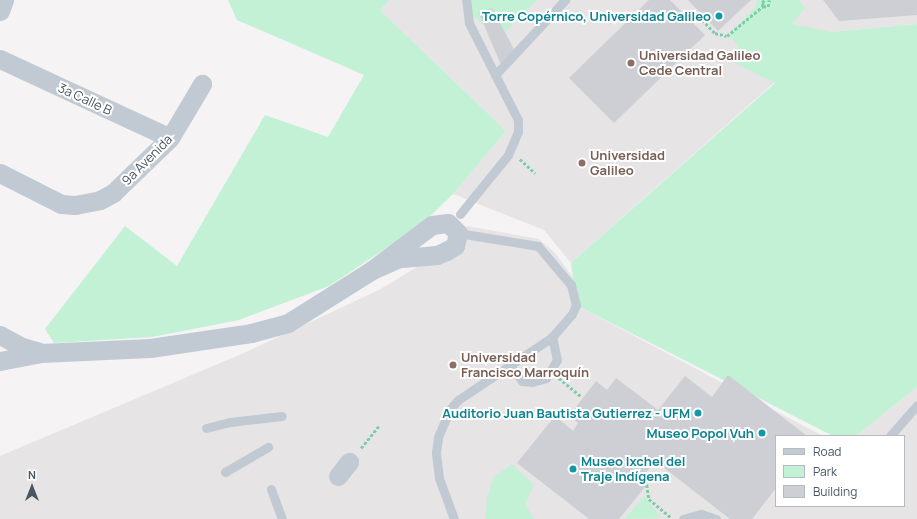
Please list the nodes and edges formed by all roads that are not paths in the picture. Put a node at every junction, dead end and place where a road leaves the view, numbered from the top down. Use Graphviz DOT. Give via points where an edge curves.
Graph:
graph roads {
  1 [pos="4,0"];
  2 [pos="466,0"];
  3 [pos="565,0"];
  4 [pos="0,11"];
  5 [pos="0,59"];
  6 [pos="495,75"];
  7 [pos="202,84"];
  8 [pos="170,138"];
  9 [pos="0,173"];
  10 [pos="460,214"];
  11 [pos="458,233"];
  12 [pos="372,270"];
  13 [pos="0,335"];
  14 [pos="552,337"];
  15 [pos="41,352"];
  16 [pos="0,361"];
  17 [pos="510,366"];
  18 [pos="917,405"];
  19 [pos="282,416"];
  20 [pos="206,428"];
  21 [pos="891,435"];
  22 [pos="268,447"];
  23 [pos="225,472"];
  24 [pos="271,489"];
  25 [pos="282,519"];
  26 [pos="454,519"];
  27 [pos="683,519"];
  28 [pos="716,519"];
  1 -- 4 [label="street"];
  2 -- 6 [label="lane" via="469,23"];
  3 -- 6 [label="lane"];
  5 -- 8 [label="street, 3a Calle B"];
  6 -- 10 [label="lane" via="518,120 518,132 508,155"];
  7 -- 8 [label="street, 9a Avenida"];
  8 -- 9 [label="street, 9a Avenida" via="113,193 89,203 61,204"];
  11 -- 12 [label="street" via="455,246 437,255 399,258"];
  11 -- 12 [label="street" via="448,223 432,225"];
  11 -- 14 [label="lane" via="538,246 551,258 571,285 576,305 572,314"];
  12 -- 15 [label="street" via="288,323 251,333 150,348"];
  13 -- 15 [label="street" via="22,347"];
  14 -- 17 [label="lane"];
  14 -- 17 [label="lane" via="557,360 546,378 532,382 522,381"];
  15 -- 16 [label="street"];
  17 -- 26 [label="lane" via="458,400 444,419 436,452 439,478"];
  18 -- 21 [label="lane"];
  19 -- 20 [label="lane" via="230,422"];
  22 -- 23 [label="lane"];
  24 -- 25 [label="lane"];
  27 -- 28 [label="lane" via="701,514"];
}
